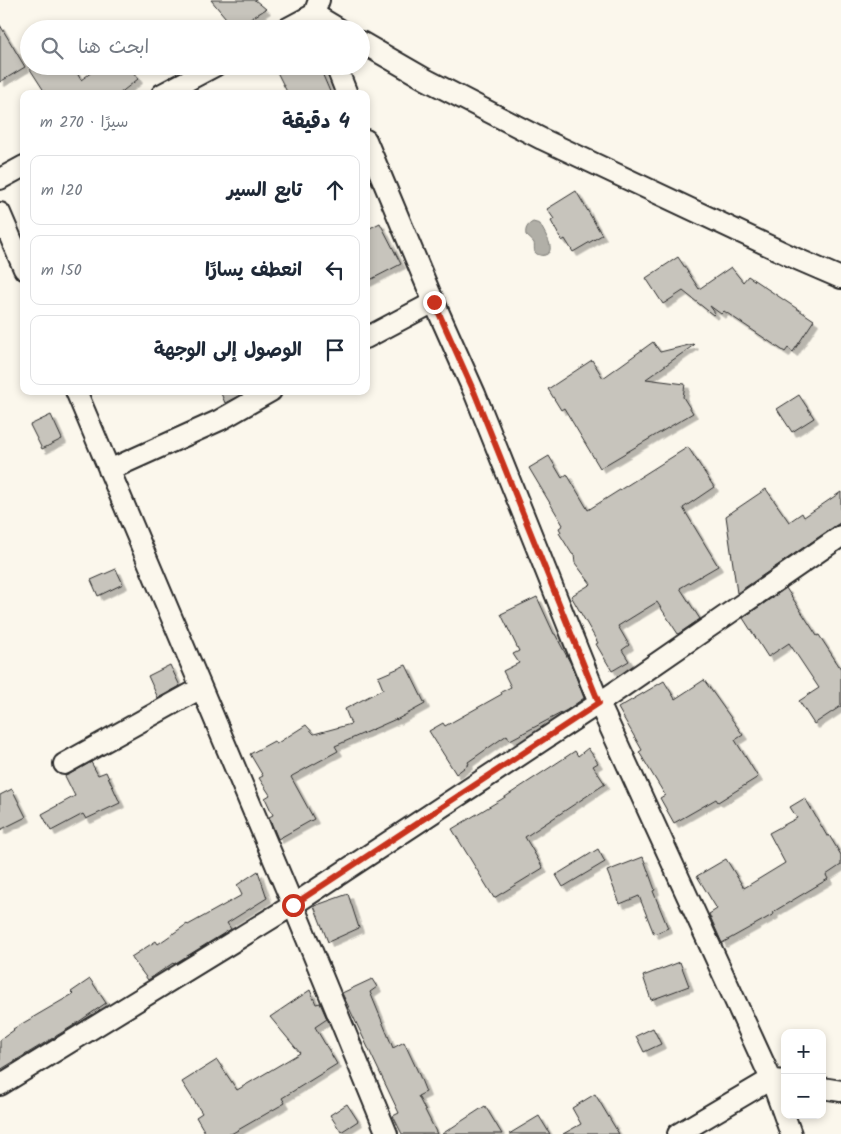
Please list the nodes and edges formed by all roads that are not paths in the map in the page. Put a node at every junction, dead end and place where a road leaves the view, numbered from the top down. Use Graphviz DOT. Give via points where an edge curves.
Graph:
graph roads {
  1 [pos="316,11"];
  2 [pos="301,20"];
  3 [pos="328,20"];
  4 [pos="370,47"];
  5 [pos="197,75"];
  6 [pos="340,75"];
  7 [pos="169,90"];
  8 [pos="345,90"];
  9 [pos="370,150"];
  10 [pos="20,168"];
  11 [pos="0,179"];
  12 [pos="0,213"];
  13 [pos="20,260"];
  14 [pos="841,278"];
  15 [pos="434,302"];
  16 [pos="370,336"];
  17 [pos="78,395"];
  18 [pos="264,395"];
  19 [pos="109,470"];
  20 [pos="841,536"];
  21 [pos="201,688"];
  22 [pos="599,703"];
  23 [pos="64,764"];
  24 [pos="293,905"];
  25 [pos="778,1080"];
  26 [pos="0,1085"];
  27 [pos="826,1089"];
  28 [pos="841,1091"];
  29 [pos="387,1134"];
  30 [pos="678,1134"];
  31 [pos="791,1134"];
  1 -- 2 [label="street"];
  1 -- 3 [label="street"];
  4 -- 14 [label="street" via="542,139"];
  5 -- 7 [label="street"];
  6 -- 8 [label="street"];
  9 -- 15 [label="street"];
  10 -- 11 [label="street"];
  12 -- 13 [label="street"];
  15 -- 16 [label="street"];
  15 -- 22 [label="street" via="475,394"];
  17 -- 19 [label="street"];
  18 -- 19 [label="street" via="220,420"];
  19 -- 21 [label="street"];
  20 -- 22 [label="street"];
  21 -- 23 [label="street"];
  21 -- 24 [label="street"];
  22 -- 24 [label="street"];
  22 -- 25 [label="street"];
  24 -- 26 [label="street"];
  24 -- 29 [label="street"];
  25 -- 30 [label="street"];
  25 -- 31 [label="street"];
  27 -- 28 [label="street"];
}
